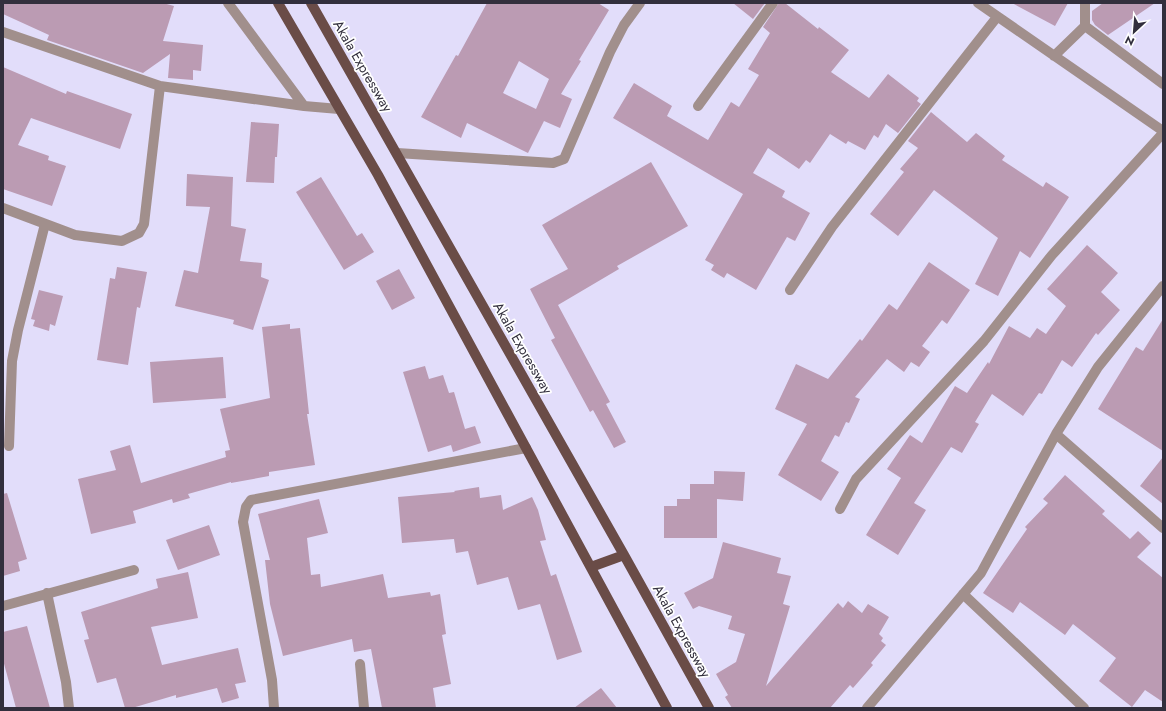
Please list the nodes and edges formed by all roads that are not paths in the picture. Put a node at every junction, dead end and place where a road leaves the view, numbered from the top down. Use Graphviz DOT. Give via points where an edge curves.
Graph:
graph roads {
  1 [pos="228,3"];
  2 [pos="278,3"];
  3 [pos="311,3"];
  4 [pos="640,3"];
  5 [pos="773,3"];
  6 [pos="978,3"];
  7 [pos="1085,3"];
  8 [pos="997,17"];
  9 [pos="1085,26"];
  10 [pos="3,32"];
  11 [pos="1054,56"];
  12 [pos="1163,84"];
  13 [pos="160,86"];
  14 [pos="304,106"];
  15 [pos="698,106"];
  16 [pos="339,109"];
  17 [pos="1163,132"];
  18 [pos="397,153"];
  19 [pos="3,208"];
  20 [pos="45,224"];
  21 [pos="1163,286"];
  22 [pos="790,290"];
  23 [pos="1056,434"];
  24 [pos="8,446"];
  25 [pos="526,448"];
  26 [pos="840,509"];
  27 [pos="1163,528"];
  28 [pos="624,555"];
  29 [pos="591,567"];
  30 [pos="134,570"];
  31 [pos="47,593"];
  32 [pos="963,594"];
  33 [pos="3,606"];
  34 [pos="360,664"];
  35 [pos="69,708"];
  36 [pos="274,708"];
  37 [pos="364,708"];
  38 [pos="667,708"];
  39 [pos="709,708"];
  40 [pos="867,708"];
  41 [pos="1084,708"];
  1 -- 14 [label="street"];
  2 -- 16 [label="main road"];
  3 -- 18 [label="main road, Akala Expressway"];
  4 -- 18 [label="street" via="624,25 610,52 564,159 553,163"];
  5 -- 15 [label="street"];
  6 -- 8 [label="street"];
  7 -- 9 [label="street"];
  8 -- 11 [label="street"];
  8 -- 22 [label="street" via="832,227"];
  9 -- 11 [label="street"];
  9 -- 12 [label="street"];
  10 -- 13 [label="street"];
  11 -- 17 [label="street"];
  13 -- 14 [label="street"];
  13 -- 20 [label="street" via="144,224 139,233 122,241 74,235"];
  14 -- 16 [label="street"];
  16 -- 25 [label="main road" via="378,175"];
  17 -- 26 [label="street" via="1052,255 984,342 856,479"];
  18 -- 28 [label="main road, Akala Expressway"];
  19 -- 20 [label="street"];
  20 -- 24 [label="street" via="12,361"];
  21 -- 23 [label="street" via="1098,367"];
  23 -- 27 [label="street"];
  23 -- 32 [label="street" via="981,573"];
  25 -- 29 [label="main road"];
  25 -- 36 [label="street" via="251,500 246,507 243,522 272,680"];
  28 -- 29 [label="main road"];
  28 -- 39 [label="main road, Akala Expressway"];
  29 -- 38 [label="main road"];
  30 -- 31 [label="street"];
  31 -- 33 [label="street"];
  31 -- 35 [label="street"];
  32 -- 40 [label="street"];
  32 -- 41 [label="street"];
  34 -- 37 [label="street"];
}
